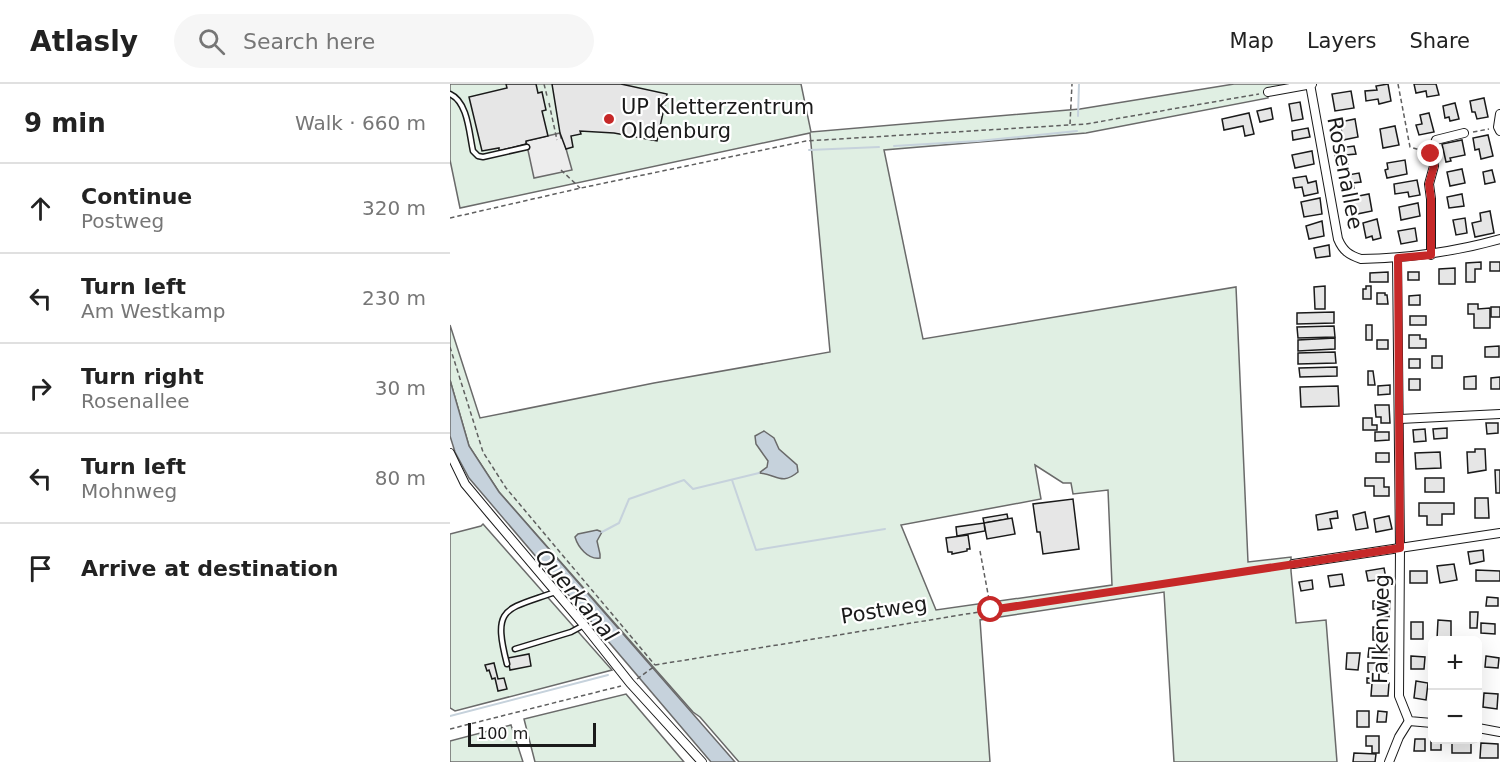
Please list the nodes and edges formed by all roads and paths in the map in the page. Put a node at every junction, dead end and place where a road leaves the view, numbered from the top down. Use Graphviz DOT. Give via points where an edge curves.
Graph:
graph roads {
  1 [pos="544,84"];
  2 [pos="1072,84"];
  3 [pos="1311,84"];
  4 [pos="1398,84"];
  5 [pos="1269,92"];
  6 [pos="450,94"];
  7 [pos="547,96"];
  8 [pos="549,103"];
  9 [pos="1500,114"];
  10 [pos="1070,125"];
  11 [pos="1499,129"];
  12 [pos="1464,133"];
  13 [pos="557,140"];
  14 [pos="527,147"];
  15 [pos="1431,154"];
  16 [pos="561,170"];
  17 [pos="581,188"];
  18 [pos="450,218"];
  19 [pos="1500,239"];
  20 [pos="1431,255"];
  21 [pos="1398,258"];
  22 [pos="450,347"];
  23 [pos="1500,414"];
  24 [pos="1400,419"];
  25 [pos="450,453"];
  26 [pos="1500,533"];
  27 [pos="1400,548"];
  28 [pos="980,551"];
  29 [pos="1293,564"];
  30 [pos="556,592"];
  31 [pos="991,610"];
  32 [pos="584,625"];
  33 [pos="515,649"];
  34 [pos="507,664"];
  35 [pos="654,667"];
  36 [pos="638,678"];
  37 [pos="630,683"];
  38 [pos="1409,721"];
  39 [pos="1428,723"];
  40 [pos="450,729"];
  41 [pos="1482,729"];
  42 [pos="1500,732"];
  43 [pos="702,762"];
  44 [pos="1389,762"];
  1 -- 7 [label="path"];
  2 -- 10 [label="path"];
  3 -- 5 [label="street"];
  3 -- 21 [label="street, Rosenallee" via="1342,248 1361,259"];
  4 -- 15 [label="path" via="1410,147"];
  5 -- 10 [label="path"];
  6 -- 14 [label="lane" via="462,106 473,151 478,156"];
  8 -- 13 [label="path"];
  9 -- 11 [label="street"];
  10 -- 17 [label="path" via="806,141"];
  11 -- 12 [label="path"];
  12 -- 15 [label="street" via="1436,140"];
  15 -- 20 [label="street"];
  16 -- 17 [label="path"];
  17 -- 18 [label="path"];
  19 -- 20 [label="street, Rosenallee"];
  20 -- 21 [label="street, Rosenallee"];
  21 -- 24 [label="street, Falkenweg"];
  22 -- 35 [label="path" via="483,452 506,488"];
  23 -- 24 [label="street"];
  24 -- 27 [label="street, Falkenweg"];
  25 -- 30 [label="street" via="465,484"];
  26 -- 27 [label="street"];
  27 -- 29 [label="street"];
  27 -- 38 [label="street, Falkenweg" via="1399,696"];
  28 -- 31 [label="path"];
  29 -- 31 [label="path, Postweg"];
  30 -- 32 [label="street"];
  30 -- 34 [label="lane" via="507,611 501,622 501,639"];
  31 -- 35 [label="path, Postweg"];
  32 -- 33 [label="lane"];
  32 -- 37 [label="street"];
  35 -- 36 [label="path"];
  37 -- 40 [label="path"];
  37 -- 43 [label="street"];
  38 -- 39 [label="street"];
  38 -- 44 [label="street"];
  41 -- 42 [label="street"];
}
